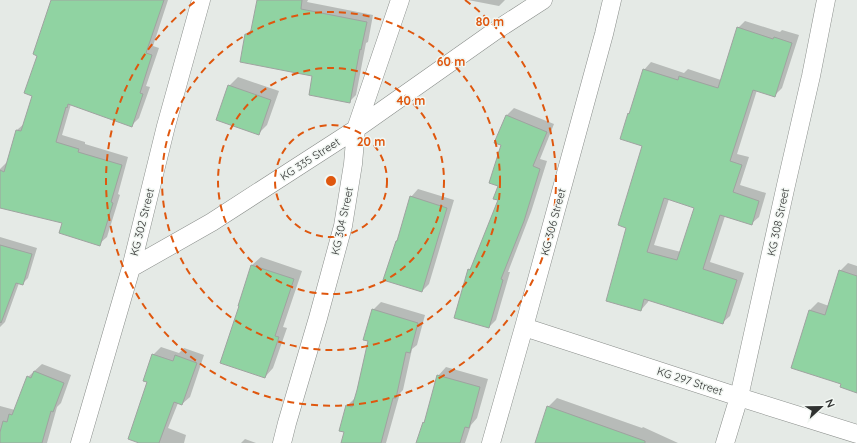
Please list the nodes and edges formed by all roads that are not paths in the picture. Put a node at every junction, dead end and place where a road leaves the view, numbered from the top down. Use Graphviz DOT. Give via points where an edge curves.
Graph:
graph roads {
  1 [pos="201,0"];
  2 [pos="400,0"];
  3 [pos="543,0"];
  4 [pos="612,0"];
  5 [pos="826,0"];
  6 [pos="356,129"];
  7 [pos="131,268"];
  8 [pos="524,327"];
  9 [pos="739,397"];
  10 [pos="857,434"];
  11 [pos="80,443"];
  12 [pos="282,443"];
  13 [pos="490,443"];
  14 [pos="725,443"];
  1 -- 7 [label="street, KG 302 Street" via="166,126"];
  2 -- 6 [label="street, KG 304 Street"];
  3 -- 6 [label="street, KG 335 Street"];
  4 -- 8 [label="street, KG 306 Street"];
  5 -- 9 [label="street, KG 308 Street"];
  6 -- 7 [label="street, KG 335 Street" via="212,222"];
  6 -- 12 [label="street, KG 304 Street" via="343,226"];
  7 -- 11 [label="street, KG 302 Street"];
  8 -- 9 [label="street, KG 297 Street"];
  8 -- 13 [label="street, KG 306 Street"];
  9 -- 10 [label="street, KG 297 Street"];
  9 -- 14 [label="street, KG 308 Street"];
}
